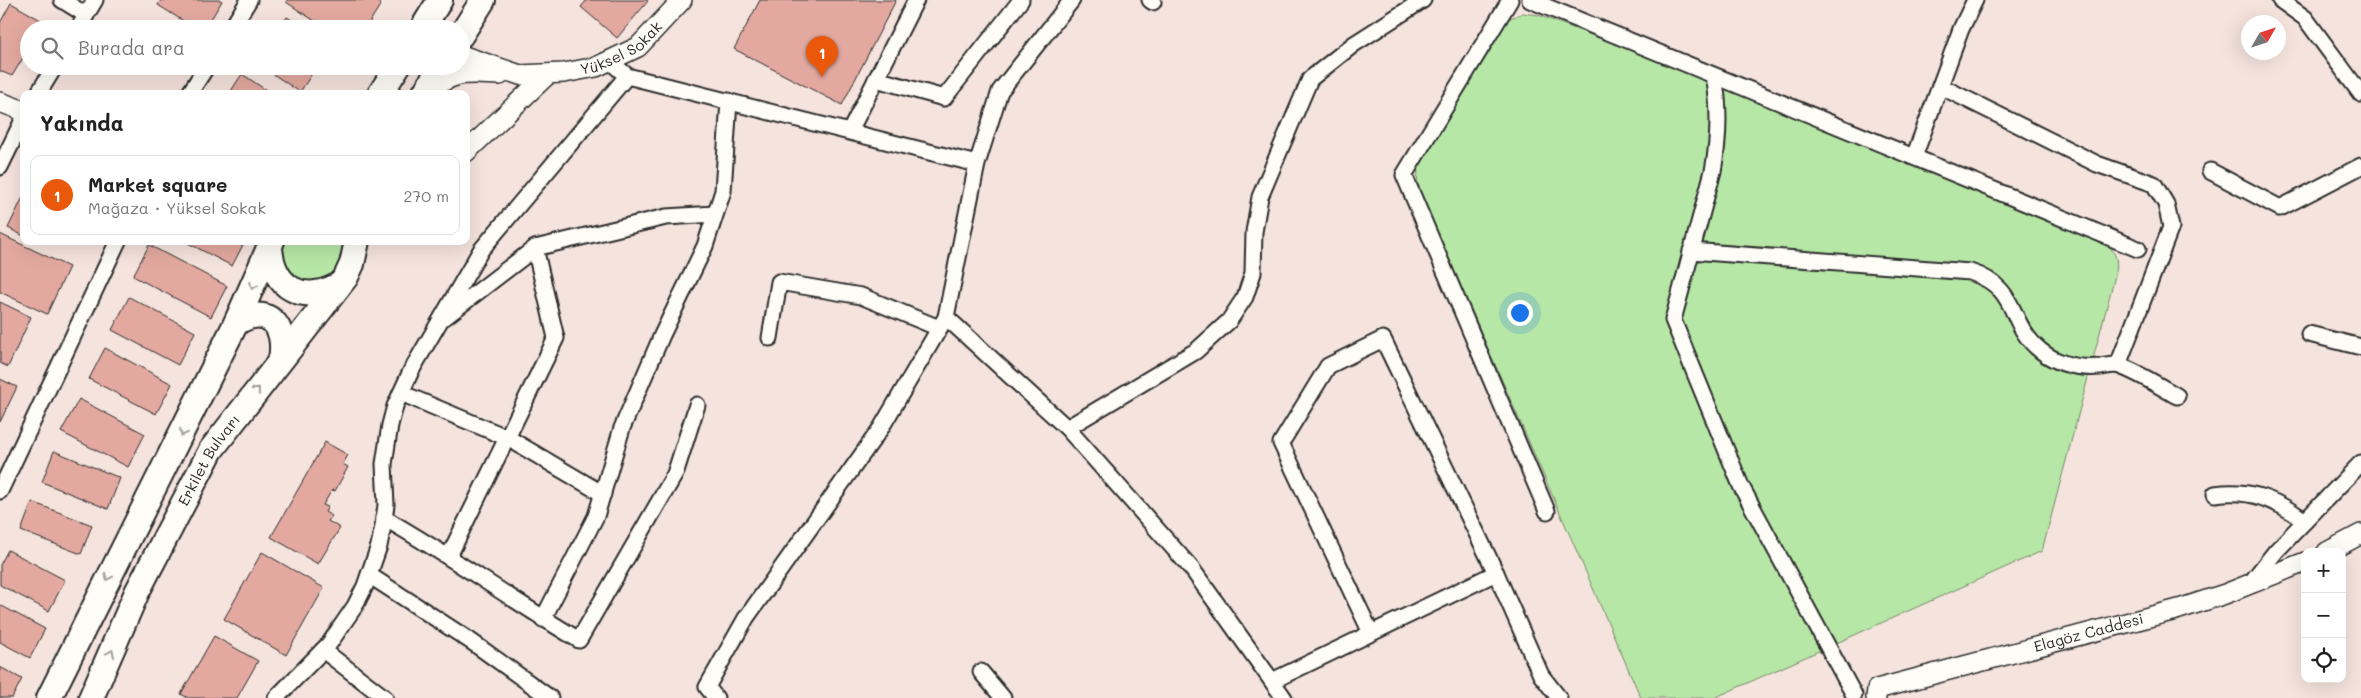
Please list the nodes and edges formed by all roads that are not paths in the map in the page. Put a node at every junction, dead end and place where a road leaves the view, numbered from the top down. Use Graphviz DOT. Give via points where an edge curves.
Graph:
graph roads {
  1 [pos="62,0"];
  2 [pos="95,0"];
  3 [pos="249,0"];
  4 [pos="440,0"];
  5 [pos="483,0"];
  6 [pos="682,0"];
  7 [pos="916,0"];
  8 [pos="1021,0"];
  9 [pos="1072,0"];
  10 [pos="1423,0"];
  11 [pos="1510,0"];
  12 [pos="1530,0"];
  13 [pos="1975,0"];
  14 [pos="2280,0"];
  15 [pos="86,14"];
  16 [pos="83,20"];
  17 [pos="237,20"];
  18 [pos="428,20"];
  19 [pos="470,21"];
  20 [pos="470,58"];
  21 [pos="611,62"];
  22 [pos="470,73"];
  23 [pos="548,74"];
  24 [pos="49,75"];
  25 [pos="201,75"];
  26 [pos="392,75"];
  27 [pos="436,75"];
  28 [pos="454,75"];
  29 [pos="520,75"];
  30 [pos="627,76"];
  31 [pos="1714,76"];
  32 [pos="876,79"];
  33 [pos="1940,86"];
  34 [pos="40,90"];
  35 [pos="192,90"];
  36 [pos="383,90"];
  37 [pos="427,90"];
  38 [pos="433,90"];
  39 [pos="2361,94"];
  40 [pos="729,101"];
  41 [pos="0,102"];
  42 [pos="20,110"];
  43 [pos="20,126"];
  44 [pos="850,131"];
  45 [pos="470,148"];
  46 [pos="1914,157"];
  47 [pos="977,164"];
  48 [pos="2361,166"];
  49 [pos="0,167"];
  50 [pos="2210,171"];
  51 [pos="715,214"];
  52 [pos="116,245"];
  53 [pos="271,245"];
  54 [pos="357,245"];
  55 [pos="535,248"];
  56 [pos="2138,249"];
  57 [pos="1692,251"];
  58 [pos="337,286"];
  59 [pos="440,320"];
  60 [pos="942,322"];
  61 [pos="236,323"];
  62 [pos="2309,334"];
  63 [pos="770,338"];
  64 [pos="2361,347"];
  65 [pos="281,359"];
  66 [pos="2118,365"];
  67 [pos="401,393"];
  68 [pos="2177,396"];
  69 [pos="697,405"];
  70 [pos="1067,428"];
  71 [pos="508,438"];
  72 [pos="2361,463"];
  73 [pos="0,491"];
  74 [pos="603,494"];
  75 [pos="2216,494"];
  76 [pos="1548,511"];
  77 [pos="384,518"];
  78 [pos="2305,521"];
  79 [pos="2361,534"];
  80 [pos="2335,548"];
  81 [pos="449,556"];
  82 [pos="2301,564"];
  83 [pos="1496,573"];
  84 [pos="369,575"];
  85 [pos="2248,586"];
  86 [pos="543,619"];
  87 [pos="1371,633"];
  88 [pos="323,650"];
  89 [pos="982,672"];
  90 [pos="1272,681"];
  91 [pos="1876,694"];
  92 [pos="1849,697"];
  93 [pos="50,698"];
  94 [pos="91,698"];
  95 [pos="276,698"];
  96 [pos="385,698"];
  97 [pos="550,698"];
  98 [pos="716,698"];
  99 [pos="1003,698"];
  100 [pos="1284,698"];
  101 [pos="1558,698"];
  1 -- 15 [label="street"];
  2 -- 15 [label="street"];
  3 -- 17 [label="street"];
  4 -- 18 [label="main road"];
  5 -- 19 [label="main road"];
  6 -- 21 [label="street, Yüksel Sokak" via="638,47"];
  7 -- 32 [label="street"];
  8 -- 32 [label="street" via="944,98"];
  9 -- 47 [label="street" via="1000,91"];
  10 -- 70 [label="street" via="1377,28 1310,79 1260,197 1254,232 1254,274 1245,297 1229,321 1196,351"];
  11 -- 76 [label="street" via="1404,175"];
  12 -- 31 [label="street"];
  13 -- 33 [label="street"];
  14 -- 39 [label="street" via="2305,18"];
  15 -- 16 [label="street"];
  20 -- 29 [label="street, Yüksel Sokak"];
  21 -- 23 [label="street, Yüksel Sokak"];
  21 -- 30 [label="street"];
  22 -- 29 [label="street"];
  23 -- 29 [label="street, Yüksel Sokak"];
  23 -- 45 [label="street"];
  24 -- 34 [label="street"];
  25 -- 35 [label="street"];
  26 -- 36 [label="main road"];
  27 -- 37 [label="main road"];
  28 -- 38 [label="street"];
  30 -- 40 [label="street"];
  30 -- 59 [label="street" via="480,250"];
  31 -- 46 [label="street"];
  31 -- 57 [label="street" via="1719,112 1717,151"];
  32 -- 44 [label="street"];
  33 -- 46 [label="street"];
  33 -- 66 [label="street" via="2097,164 2154,184 2161,194 2171,227"];
  40 -- 44 [label="street"];
  40 -- 51 [label="street" via="722,190"];
  41 -- 42 [label="street"];
  43 -- 49 [label="street"];
  44 -- 47 [label="street"];
  46 -- 56 [label="street"];
  47 -- 60 [label="street"];
  48 -- 50 [label="street" via="2280,208"];
  51 -- 55 [label="street" via="666,217"];
  51 -- 74 [label="street" via="705,246 622,428"];
  52 -- 73 [label="street"];
  53 -- 58 [label="main road" via="271,263 277,275 292,289 311,294"];
  53 -- 61 [label="main road, one-way"];
  54 -- 58 [label="main road, Erkilet Bulvarı" via="346,277"];
  55 -- 59 [label="street"];
  55 -- 71 [label="street" via="556,338"];
  57 -- 66 [label="street" via="1982,275 2000,288 2030,340 2052,358 2080,369"];
  57 -- 92 [label="street" via="1673,320 1741,486"];
  58 -- 65 [label="main road, Erkilet Bulvarı"];
  59 -- 67 [label="street"];
  60 -- 63 [label="street" via="861,296 779,282"];
  60 -- 70 [label="street"];
  60 -- 98 [label="street" via="881,428 746,618 707,687"];
  61 -- 65 [label="main road" via="258,315 273,322 281,331 283,340"];
  61 -- 93 [label="main road, one-way"];
  62 -- 64 [label="street"];
  94 -- 65 [label="main road, Erkilet Bulvarı, one-way" via="137,592 211,450"];
  66 -- 68 [label="street"];
  67 -- 71 [label="street"];
  67 -- 77 [label="street" via="386,444"];
  69 -- 86 [label="street" via="675,474 579,640"];
  70 -- 90 [label="street" via="1192,569"];
  71 -- 74 [label="street"];
  71 -- 81 [label="street"];
  72 -- 78 [label="street"];
  74 -- 86 [label="street" via="596,516"];
  75 -- 78 [label="street" via="2240,492 2264,497"];
  77 -- 81 [label="street"];
  77 -- 84 [label="street"];
  78 -- 85 [label="street"];
  79 -- 80 [label="street"];
  81 -- 86 [label="street"];
  82 -- 85 [label="street, Elagöz Caddesi"];
  83 -- 87 [label="street"];
  83 -- 87 [label="street" via="1383,339 1328,366 1281,443"];
  83 -- 101 [label="street" via="1541,675"];
  84 -- 88 [label="street" via="355,606"];
  84 -- 97 [label="street"];
  85 -- 91 [label="street, Elagöz Caddesi" via="2170,612"];
  87 -- 90 [label="street"];
  88 -- 95 [label="street"];
  88 -- 96 [label="street"];
  89 -- 99 [label="street"];
  90 -- 100 [label="street"];
  91 -- 92 [label="street"];
}
